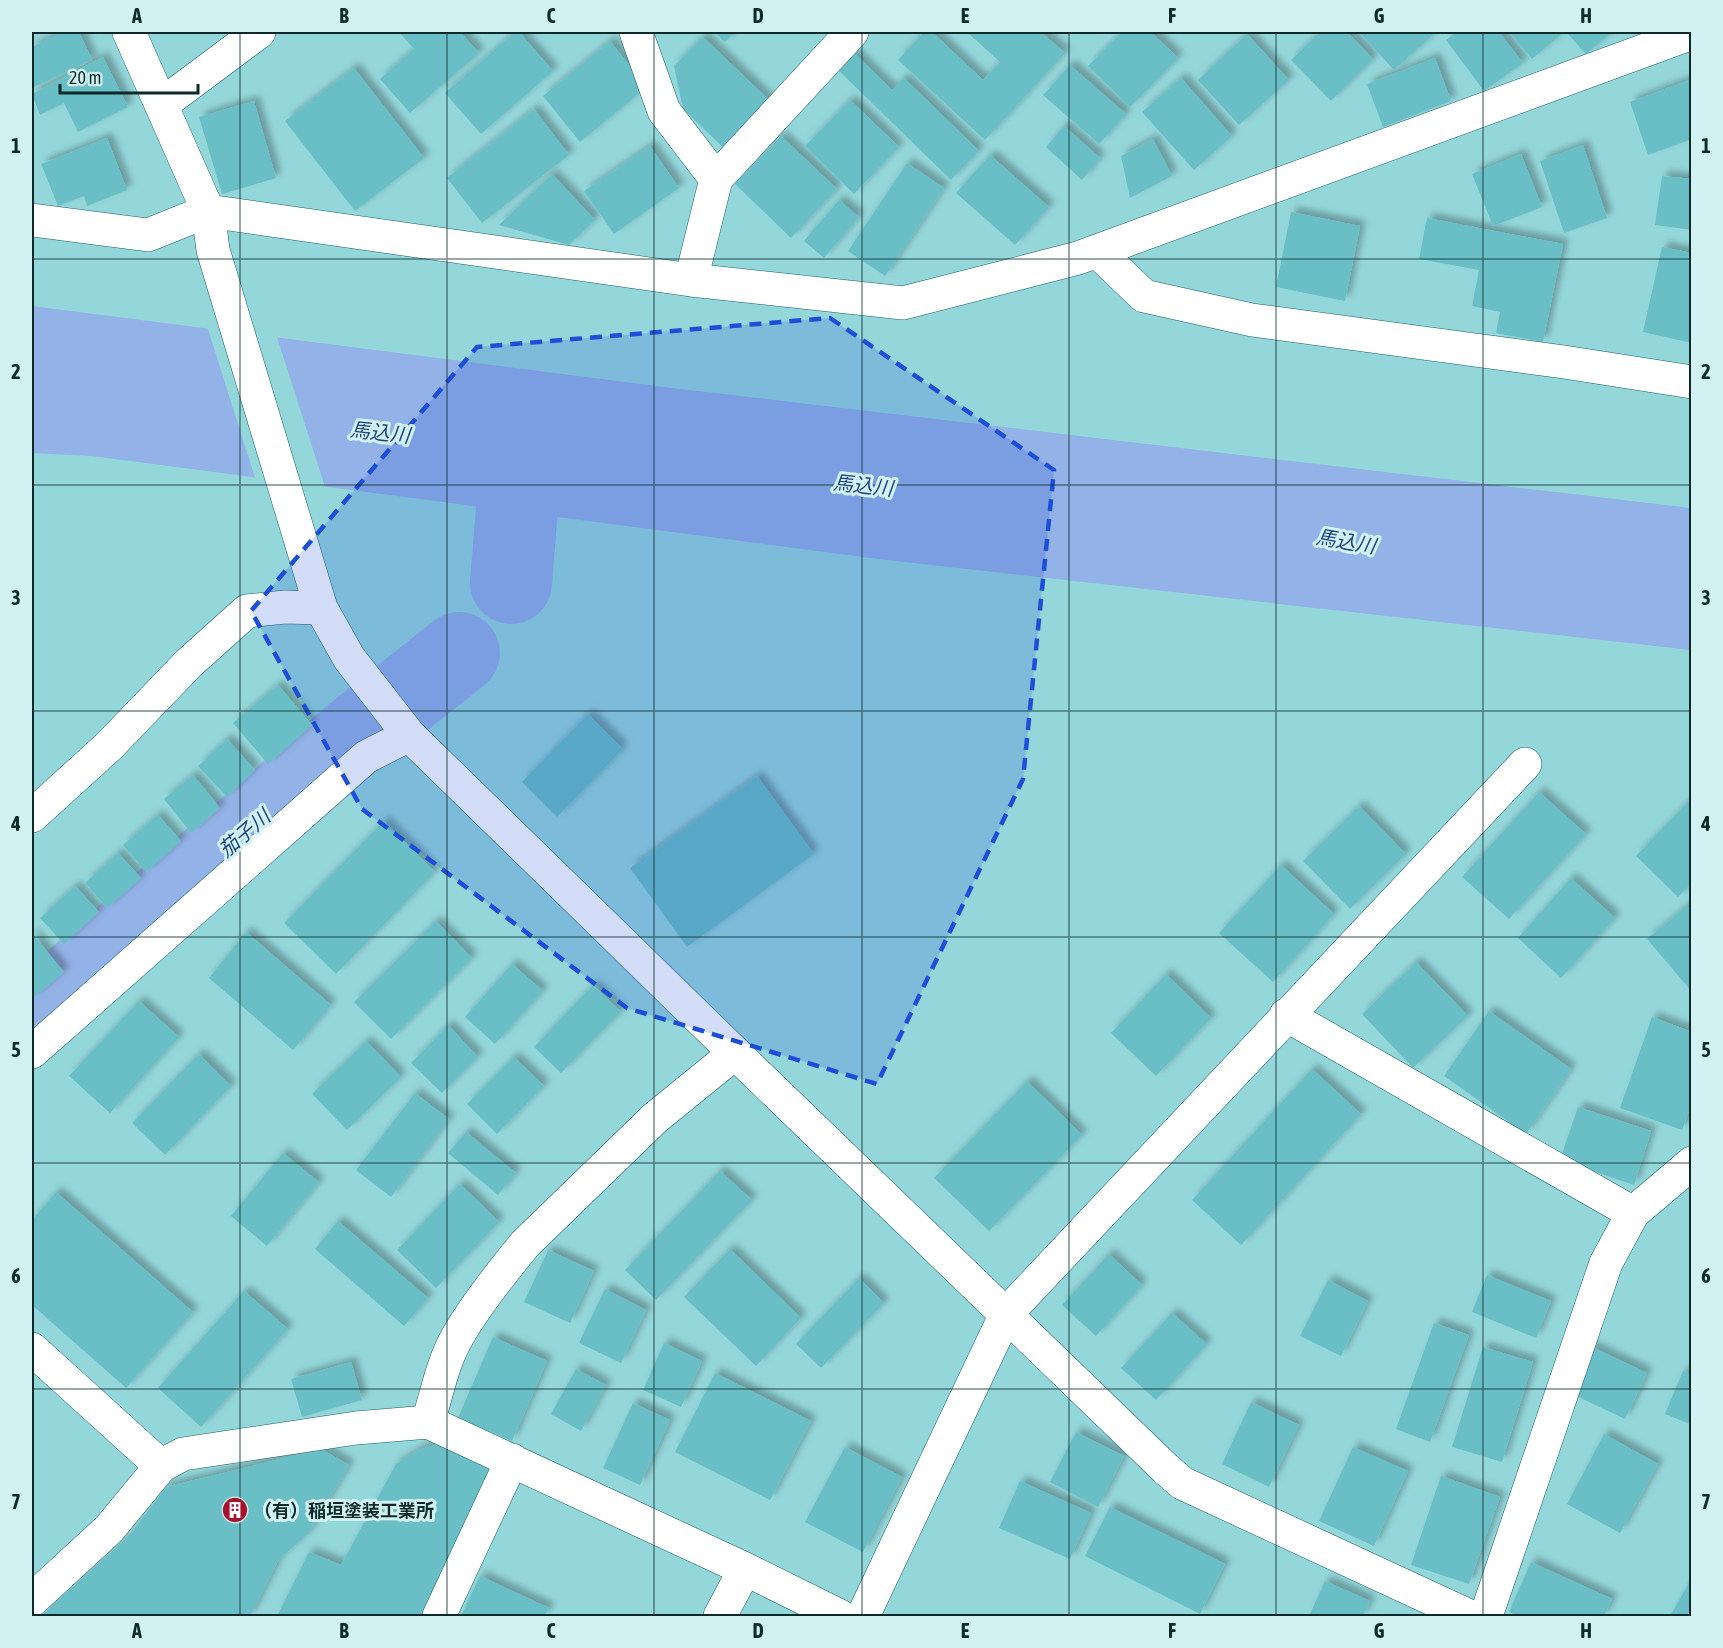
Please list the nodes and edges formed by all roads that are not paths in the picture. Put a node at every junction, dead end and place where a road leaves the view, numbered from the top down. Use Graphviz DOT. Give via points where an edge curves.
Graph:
graph roads {
  1 [pos="129,32"];
  2 [pos="259,32"];
  3 [pos="636,32"];
  4 [pos="852,32"];
  5 [pos="1692,33"];
  6 [pos="1639,40"];
  7 [pos="161,105"];
  8 [pos="716,179"];
  9 [pos="208,211"];
  10 [pos="32,220"];
  11 [pos="1097,251"];
  12 [pos="691,280"];
  13 [pos="1692,382"];
  14 [pos="318,594"];
  15 [pos="409,735"];
  16 [pos="1525,764"];
  17 [pos="32,816"];
  18 [pos="1286,1015"];
  19 [pos="32,1052"];
  20 [pos="735,1053"];
  21 [pos="1692,1163"];
  22 [pos="1633,1213"];
  23 [pos="1006,1314"];
  24 [pos="32,1349"];
  25 [pos="429,1422"];
  26 [pos="512,1460"];
  27 [pos="161,1466"];
  28 [pos="745,1569"];
  29 [pos="32,1600"];
  30 [pos="438,1617"];
  31 [pos="720,1617"];
  32 [pos="840,1617"];
  33 [pos="863,1617"];
  34 [pos="1469,1617"];
  35 [pos="1486,1617"];
  1 -- 7 [label="street"];
  2 -- 7 [label="street"];
  3 -- 8 [label="street" via="664,111"];
  4 -- 8 [label="street"];
  5 -- 6 [label="street"];
  6 -- 11 [label="street"];
  7 -- 9 [label="street"];
  8 -- 12 [label="street"];
  9 -- 10 [label="street" via="148,235"];
  9 -- 12 [label="street"];
  9 -- 14 [label="street" via="213,250"];
  11 -- 12 [label="street" via="903,303"];
  11 -- 13 [label="street" via="1144,296 1252,320"];
  14 -- 15 [label="street" via="349,658"];
  14 -- 17 [label="street" via="285,606 247,611"];
  15 -- 19 [label="street" via="366,758"];
  15 -- 20 [label="street"];
  16 -- 18 [label="street"];
  18 -- 22 [label="street"];
  18 -- 23 [label="street"];
  20 -- 23 [label="street"];
  20 -- 25 [label="street" via="655,1118 519,1252 458,1335"];
  21 -- 22 [label="street"];
  22 -- 35 [label="street" via="1606,1263"];
  23 -- 33 [label="street"];
  23 -- 34 [label="street" via="1182,1483"];
  24 -- 27 [label="street"];
  25 -- 26 [label="street"];
  25 -- 27 [label="street" via="356,1428 183,1454"];
  26 -- 28 [label="street"];
  26 -- 30 [label="street"];
  27 -- 29 [label="street" via="109,1529"];
  28 -- 31 [label="street"];
  28 -- 32 [label="street"];
}
